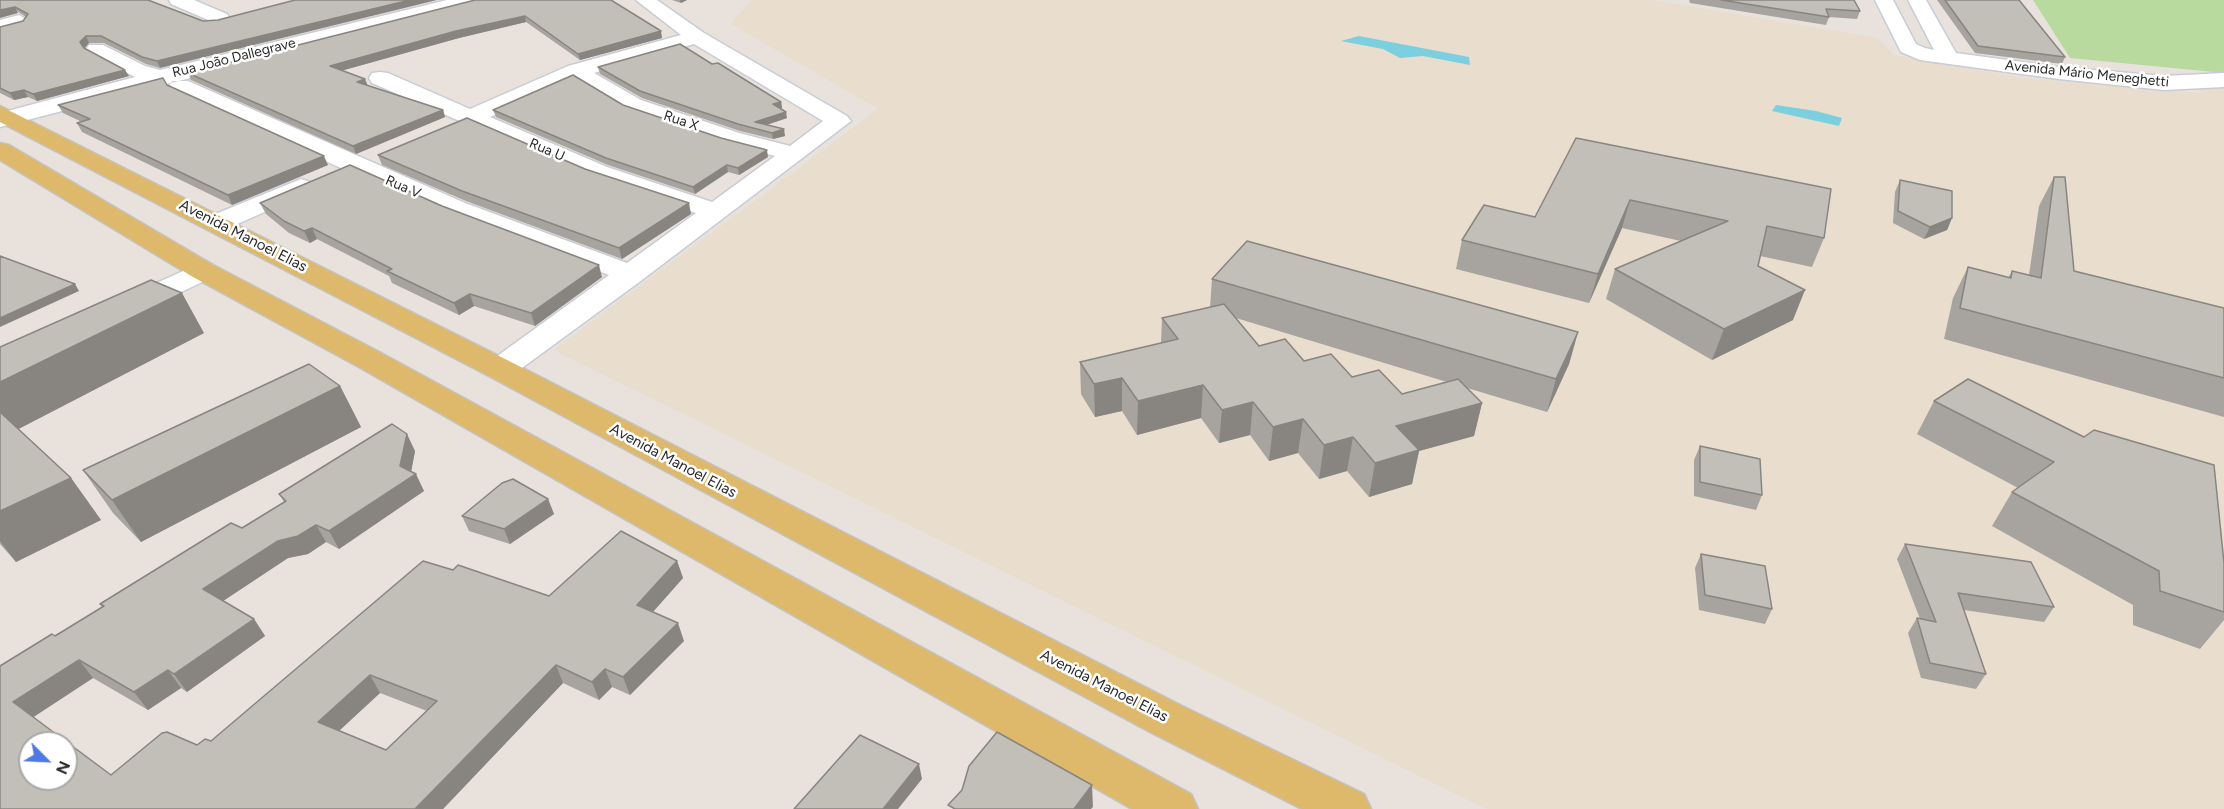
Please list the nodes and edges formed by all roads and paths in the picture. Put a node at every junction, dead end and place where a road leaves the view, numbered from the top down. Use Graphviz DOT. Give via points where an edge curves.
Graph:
graph roads {
  1 [pos="178,0"];
  2 [pos="470,0"];
  3 [pos="645,0"];
  4 [pos="1884,0"];
  5 [pos="1917,0"];
  6 [pos="220,18"];
  7 [pos="697,37"];
  8 [pos="96,49"];
  9 [pos="1949,58"];
  10 [pos="576,71"];
  11 [pos="380,78"];
  12 [pos="2224,80"];
  13 [pos="170,81"];
  14 [pos="3,116"];
  15 [pos="466,119"];
  16 [pos="441,129"];
  17 [pos="0,150"];
  18 [pos="386,152"];
  19 [pos="794,154"];
  20 [pos="353,166"];
  21 [pos="717,212"];
  22 [pos="217,223"];
  23 [pos="203,271"];
  24 [pos="632,274"];
  25 [pos="390,314"];
  26 [pos="107,316"];
  27 [pos="424,332"];
  28 [pos="334,341"];
  29 [pos="370,360"];
  30 [pos="500,369"];
  31 [pos="1339,807"];
  32 [pos="1174,809"];
  1 -- 6 [label="street"];
  2 -- 13 [label="street, Rua João Dallegrave"];
  3 -- 7 [label="street"];
  4 -- 9 [label="street, Avenida Mário Meneghetti" via="1908,48"];
  5 -- 9 [label="street"];
  7 -- 10 [label="street"];
  7 -- 19 [label="street" via="839,122"];
  8 -- 13 [label="street, Rua V" via="137,71"];
  9 -- 12 [label="street, Avenida Mário Meneghetti" via="2164,83"];
  10 -- 15 [label="street"];
  10 -- 19 [label="street, Rua X" via="633,105"];
  11 -- 15 [label="street, Rua U"];
  13 -- 14 [label="street, Rua João Dallegrave"];
  13 -- 20 [label="street, Rua V"];
  14 -- 22 [label="main road, Avenida Manoel Elias"];
  15 -- 16 [label="street"];
  15 -- 21 [label="street, Rua U" via="598,172"];
  17 -- 23 [label="main road"];
  18 -- 20 [label="street"];
  19 -- 21 [label="street"];
  20 -- 22 [label="street"];
  20 -- 24 [label="street, Rua V"];
  21 -- 24 [label="street"];
  22 -- 25 [label="main road, Avenida Manoel Elias"];
  23 -- 26 [label="street"];
  23 -- 28 [label="main road"];
  24 -- 30 [label="street"];
  25 -- 27 [label="main road, Avenida Manoel Elias"];
  25 -- 28 [label="main road"];
  27 -- 29 [label="main road"];
  27 -- 30 [label="main road, Avenida Manoel Elias"];
  28 -- 29 [label="main road"];
  29 -- 32 [label="main road"];
  30 -- 31 [label="main road, Avenida Manoel Elias"];
}
